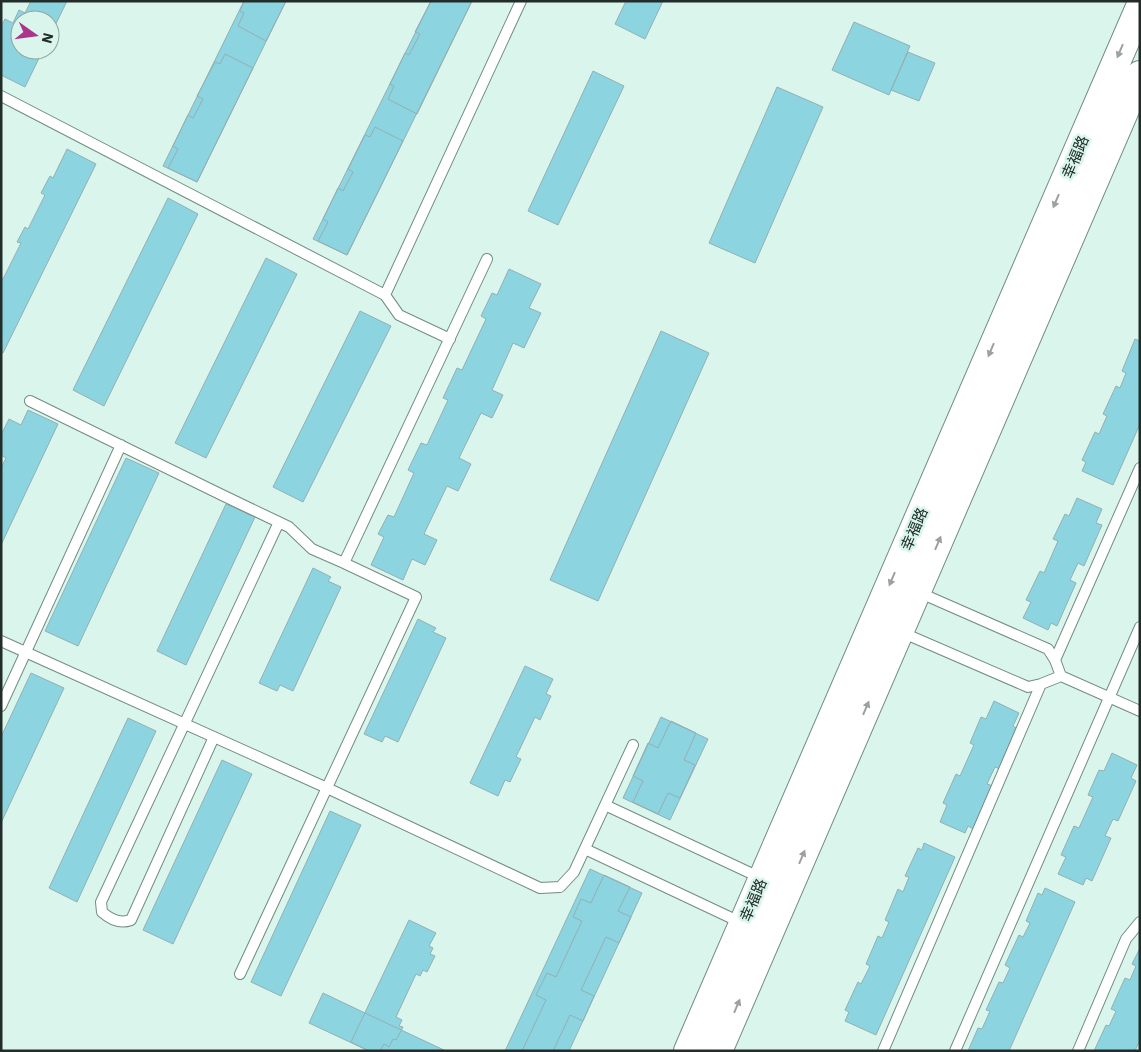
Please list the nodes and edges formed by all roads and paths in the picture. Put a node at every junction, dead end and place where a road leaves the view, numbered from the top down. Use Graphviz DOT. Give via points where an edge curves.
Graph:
graph roads {
  1 [pos="521,1"];
  2 [pos="1140,7"];
  3 [pos="1140,75"];
  4 [pos="1,96"];
  5 [pos="487,260"];
  6 [pos="385,295"];
  7 [pos="450,339"];
  8 [pos="30,401"];
  9 [pos="121,445"];
  10 [pos="1140,468"];
  11 [pos="279,522"];
  12 [pos="344,563"];
  13 [pos="917,591"];
  14 [pos="1140,627"];
  15 [pos="899,631"];
  16 [pos="1,641"];
  17 [pos="26,652"];
  18 [pos="1055,660"];
  19 [pos="1061,676"];
  20 [pos="1041,684"];
  21 [pos="1109,697"];
  22 [pos="1,706"];
  23 [pos="1140,711"];
  24 [pos="185,724"];
  25 [pos="214,737"];
  26 [pos="633,745"];
  27 [pos="327,788"];
  28 [pos="605,805"];
  29 [pos="585,849"];
  30 [pos="762,879"];
  31 [pos="1140,922"];
  32 [pos="743,924"];
  33 [pos="240,974"];
  34 [pos="688,1051"];
  35 [pos="718,1051"];
  36 [pos="883,1051"];
  37 [pos="955,1051"];
  38 [pos="1078,1051"];
  1 -- 6 [label="lane"];
  2 -- 30 [label="street, 幸福路, one-way"];
  13 -- 3 [label="street, 幸福路, one-way"];
  4 -- 6 [label="lane"];
  5 -- 7 [label="lane"];
  6 -- 7 [label="lane" via="399,315"];
  7 -- 12 [label="lane"];
  8 -- 9 [label="lane"];
  9 -- 11 [label="lane"];
  9 -- 17 [label="lane"];
  10 -- 18 [label="lane"];
  11 -- 12 [label="lane" via="312,549"];
  11 -- 24 [label="lane"];
  12 -- 27 [label="lane" via="416,597"];
  13 -- 15 [label="street, 幸福路"];
  13 -- 18 [label="lane" via="1048,649"];
  14 -- 21 [label="lane"];
  15 -- 20 [label="lane" via="1028,687"];
  35 -- 15 [label="street, 幸福路, one-way"];
  16 -- 17 [label="lane"];
  17 -- 22 [label="lane"];
  17 -- 24 [label="lane"];
  18 -- 19 [label="lane"];
  19 -- 20 [label="lane"];
  19 -- 21 [label="lane"];
  20 -- 36 [label="lane"];
  21 -- 23 [label="lane"];
  21 -- 37 [label="lane"];
  24 -- 25 [label="lane"];
  24 -- 25 [label="lane" via="101,902 102,912 110,919 131,920"];
  25 -- 27 [label="lane"];
  26 -- 28 [label="lane"];
  27 -- 29 [label="lane" via="540,888 560,887 574,872"];
  27 -- 33 [label="lane"];
  28 -- 29 [label="lane"];
  28 -- 30 [label="lane"];
  29 -- 32 [label="lane"];
  30 -- 32 [label="street, 幸福路"];
  31 -- 38 [label="lane" via="1126,939"];
  32 -- 34 [label="street, 幸福路"];
}
